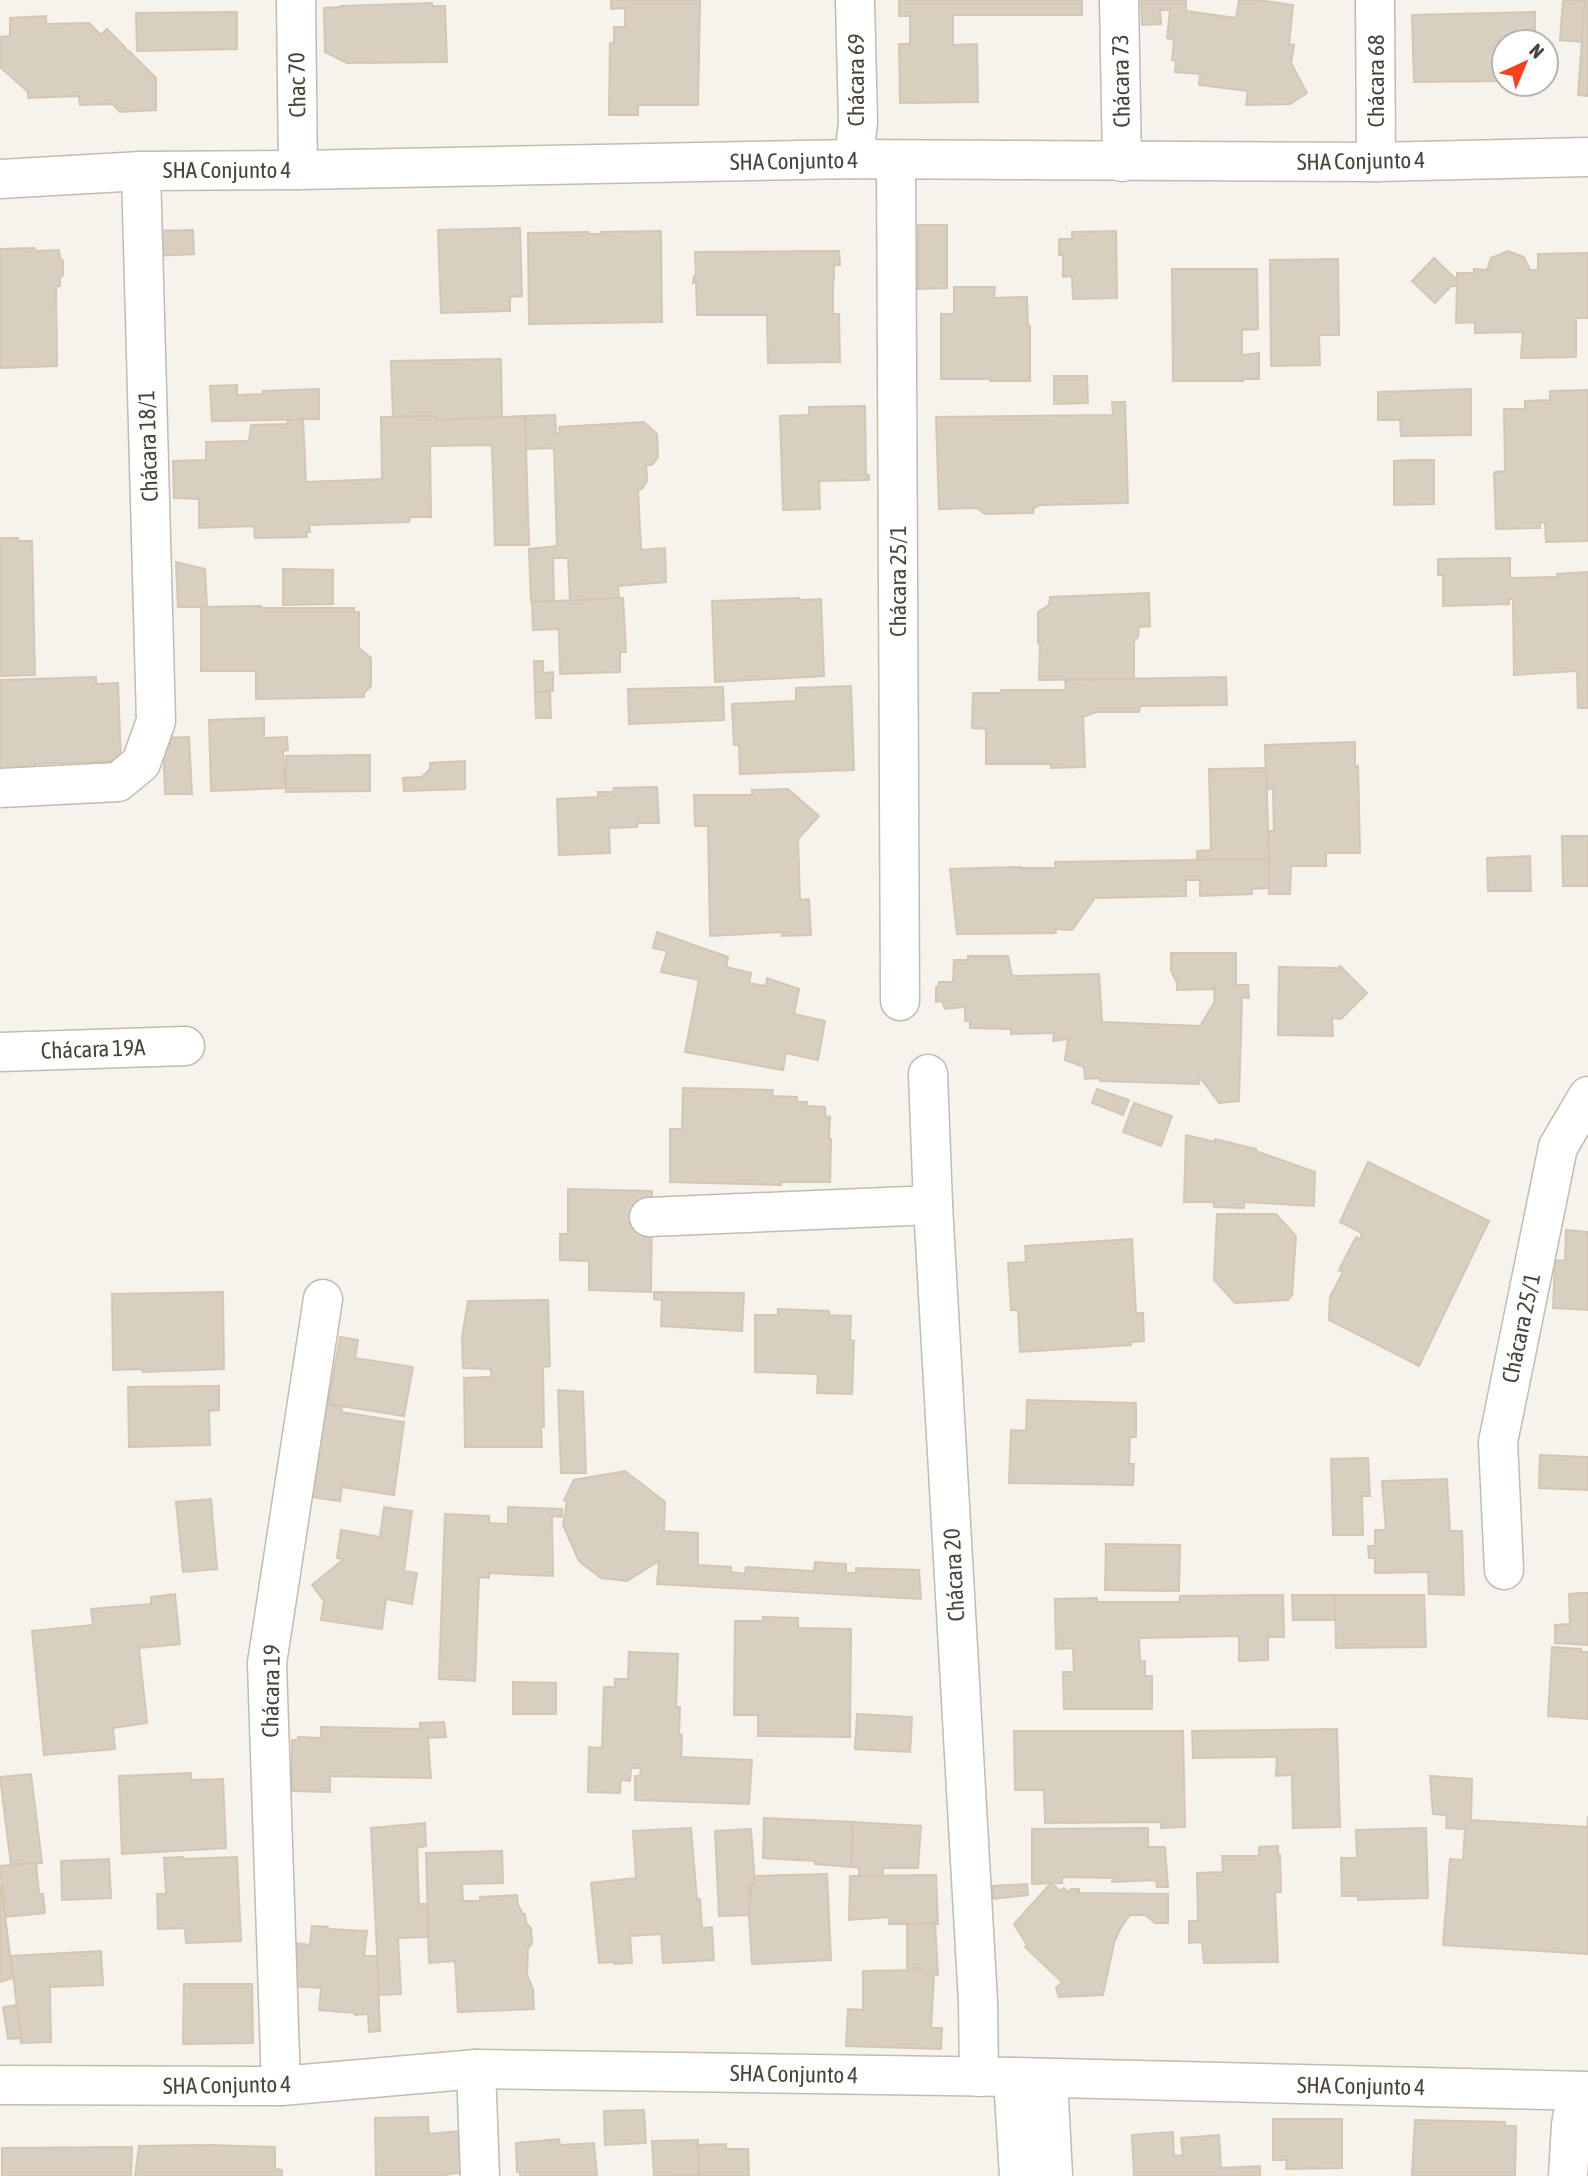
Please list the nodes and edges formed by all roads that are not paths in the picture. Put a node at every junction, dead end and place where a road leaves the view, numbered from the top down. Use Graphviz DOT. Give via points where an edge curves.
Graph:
graph roads {
  1 [pos="296,0"];
  2 [pos="855,0"];
  3 [pos="1119,0"];
  4 [pos="1375,0"];
  5 [pos="1588,157"];
  6 [pos="854,159"];
  7 [pos="896,160"];
  8 [pos="1122,162"];
  9 [pos="1377,162"];
  10 [pos="298,170"];
  11 [pos="141,171"];
  12 [pos="0,179"];
  13 [pos="0,789"];
  14 [pos="900,1001"];
  15 [pos="185,1046"];
  16 [pos="0,1052"];
  17 [pos="928,1074"];
  18 [pos="1588,1096"];
  19 [pos="933,1205"];
  20 [pos="649,1217"];
  21 [pos="323,1299"];
  22 [pos="1504,1570"];
  23 [pos="476,2069"];
  24 [pos="1013,2077"];
  25 [pos="0,2085"];
  26 [pos="281,2086"];
  27 [pos="1583,2091"];
  28 [pos="480,2176"];
  29 [pos="1019,2176"];
  30 [pos="1053,2176"];
  31 [pos="1568,2176"];
  1 -- 10 [label="street, Chac 70"];
  2 -- 6 [label="street, Chácara 69" via="858,122"];
  3 -- 8 [label="street, Chácara 73"];
  4 -- 9 [label="street, Chácara 68"];
  5 -- 9 [label="street, SHA Conjunto 4"];
  6 -- 7 [label="street, SHA Conjunto 4"];
  6 -- 10 [label="street, SHA Conjunto 4"];
  7 -- 8 [label="street, SHA Conjunto 4"];
  7 -- 14 [label="street, Chácara 25/1"];
  8 -- 9 [label="street, SHA Conjunto 4"];
  10 -- 11 [label="street, SHA Conjunto 4"];
  11 -- 12 [label="street, SHA Conjunto 4"];
  11 -- 13 [label="street, Chácara 18/1" via="156,721 141,763 118,782"];
  15 -- 16 [label="street, Chácara 19A"];
  17 -- 19 [label="street, Chácara 20"];
  18 -- 22 [label="street, Chácara 25/1" via="1558,1147 1498,1442"];
  19 -- 20 [label="street"];
  19 -- 24 [label="street, Chácara 20" via="977,1989"];
  21 -- 26 [label="street, Chácara 19" via="267,1663"];
  23 -- 24 [label="street, SHA Conjunto 4"];
  23 -- 26 [label="street, SHA Conjunto 4"];
  23 -- 28 [label="street"];
  24 -- 27 [label="street, SHA Conjunto 4"];
  24 -- 29 [label="street"];
  24 -- 30 [label="street"];
  25 -- 26 [label="street, SHA Conjunto 4"];
  27 -- 31 [label="street" via="1570,2125"];
}
